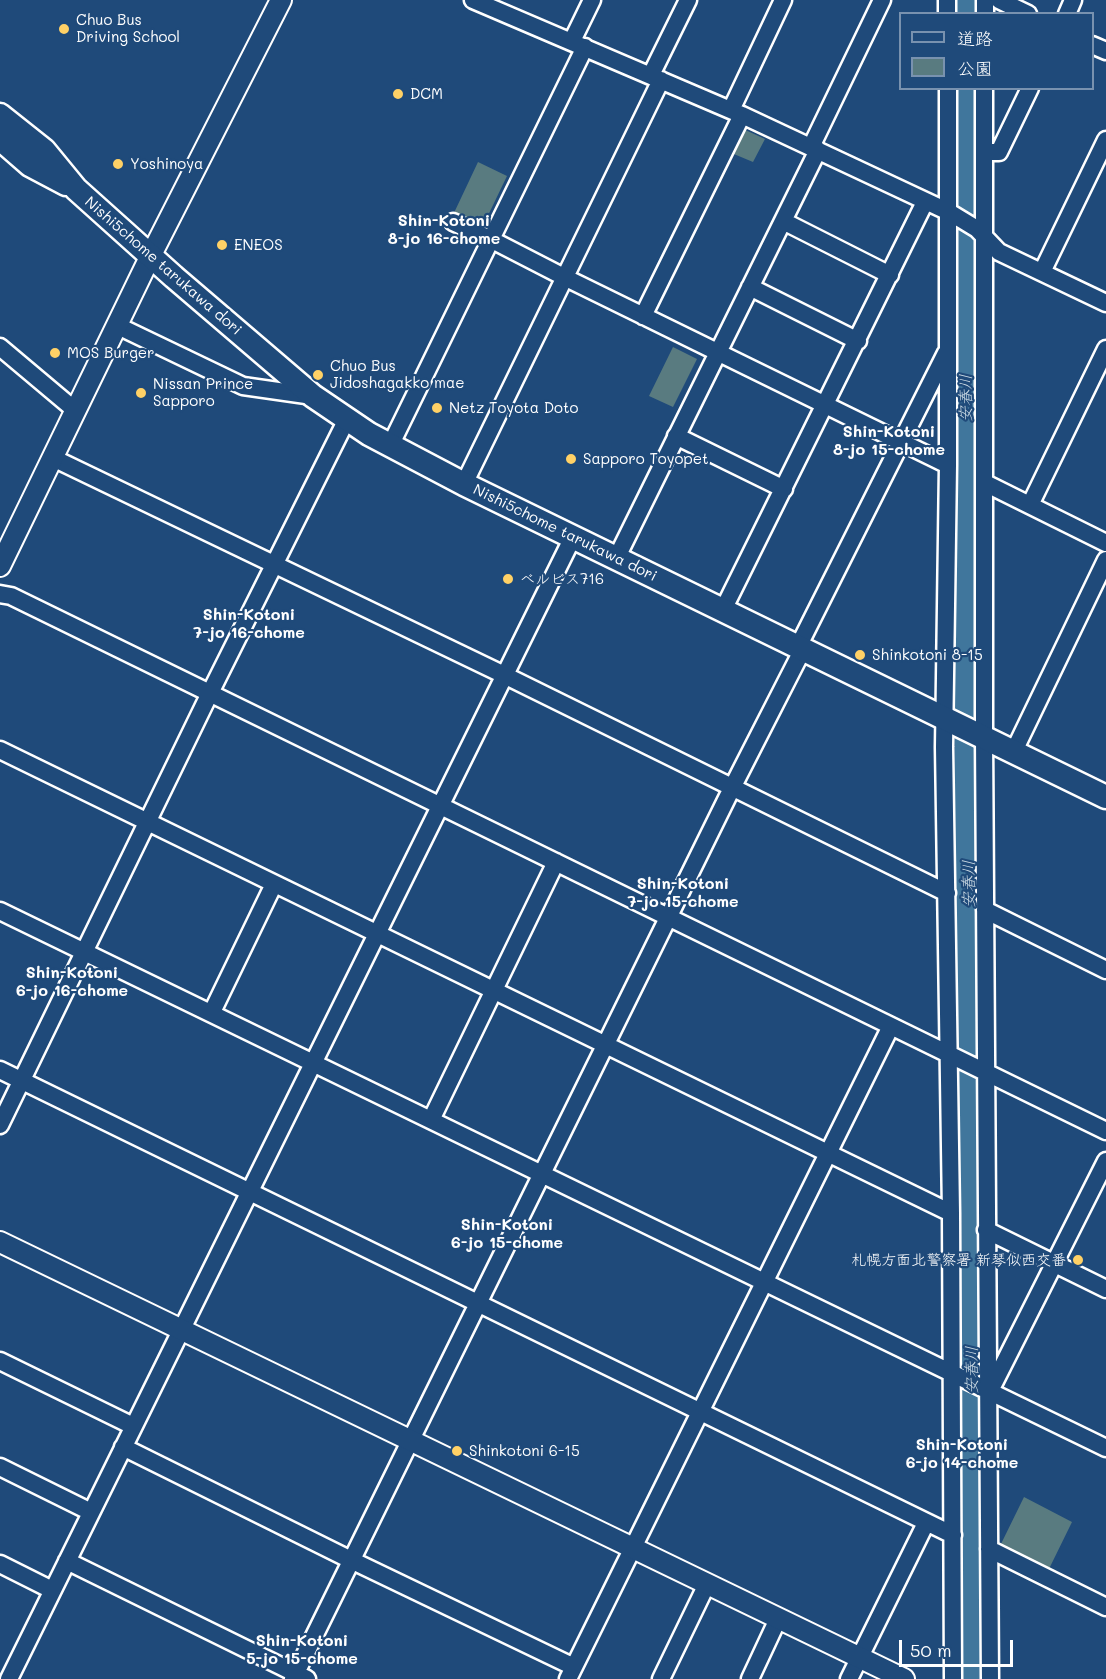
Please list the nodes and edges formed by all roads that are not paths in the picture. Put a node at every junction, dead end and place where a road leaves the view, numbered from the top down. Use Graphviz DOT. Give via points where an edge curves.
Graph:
graph roads {
  1 [pos="280,0"];
  2 [pos="473,0"];
  3 [pos="592,0"];
  4 [pos="688,0"];
  5 [pos="783,0"];
  6 [pos="882,0"];
  7 [pos="999,0"];
  8 [pos="494,4"];
  9 [pos="1024,12"];
  10 [pos="578,44"];
  11 [pos="656,78"];
  12 [pos="948,90"];
  13 [pos="984,90"];
  14 [pos="1029,90"];
  15 [pos="736,112"];
  16 [pos="0,115"];
  17 [pos="0,139"];
  18 [pos="1106,140"];
  19 [pos="815,149"];
  20 [pos="984,152"];
  21 [pos="76,189"];
  22 [pos="926,202"];
  23 [pos="952,214"];
  24 [pos="783,221"];
  25 [pos="453,222"];
  26 [pos="980,233"];
  27 [pos="492,240"];
  28 [pos="151,255"];
  29 [pos="1042,272"];
  30 [pos="890,275"];
  31 [pos="564,277"];
  32 [pos="750,287"];
  33 [pos="1106,303"];
  34 [pos="643,316"];
  35 [pos="118,326"];
  36 [pos="858,341"];
  37 [pos="0,347"];
  38 [pos="948,349"];
  39 [pos="1106,350"];
  40 [pos="717,353"];
  41 [pos="312,396"];
  42 [pos="826,405"];
  43 [pos="76,411"];
  44 [pos="347,419"];
  45 [pos="676,436"];
  46 [pos="901,442"];
  47 [pos="390,446"];
  48 [pos="53,458"];
  49 [pos="948,465"];
  50 [pos="985,483"];
  51 [pos="464,484"];
  52 [pos="784,489"];
  53 [pos="1030,506"];
  54 [pos="573,537"];
  55 [pos="1106,543"];
  56 [pos="616,559"];
  57 [pos="1106,560"];
  58 [pos="275,564"];
  59 [pos="0,566"];
  60 [pos="0,594"];
  61 [pos="723,610"];
  62 [pos="800,648"];
  63 [pos="505,675"];
  64 [pos="210,693"];
  65 [pos="950,721"];
  66 [pos="980,735"];
  67 [pos="0,750"];
  68 [pos="1014,752"];
  69 [pos="732,788"];
  70 [pos="1104,791"];
  71 [pos="440,806"];
  72 [pos="149,822"];
  73 [pos="556,862"];
  74 [pos="274,884"];
  75 [pos="947,893"];
  76 [pos="0,910"];
  77 [pos="985,910"];
  78 [pos="669,916"];
  79 [pos="377,934"];
  80 [pos="85,952"];
  81 [pos="1106,970"];
  82 [pos="494,991"];
  83 [pos="212,1012"];
  84 [pos="891,1026"];
  85 [pos="605,1045"];
  86 [pos="954,1056"];
  87 [pos="313,1062"];
  88 [pos="0,1070"];
  89 [pos="983,1070"];
  90 [pos="21,1081"];
  91 [pos="431,1120"];
  92 [pos="0,1125"];
  93 [pos="1106,1131"];
  94 [pos="828,1153"];
  95 [pos="1106,1161"];
  96 [pos="543,1174"];
  97 [pos="249,1191"];
  98 [pos="951,1213"];
  99 [pos="986,1230"];
  100 [pos="0,1242"];
  101 [pos="1055,1264"];
  102 [pos="764,1283"];
  103 [pos="1106,1289"];
  104 [pos="478,1304"];
  105 [pos="181,1329"];
  106 [pos="0,1360"];
  107 [pos="956,1376"];
  108 [pos="984,1390"];
  109 [pos="700,1410"];
  110 [pos="133,1426"];
  111 [pos="410,1440"];
  112 [pos="123,1447"];
  113 [pos="1106,1448"];
  114 [pos="0,1467"];
  115 [pos="91,1512"];
  116 [pos="926,1523"];
  117 [pos="953,1534"];
  118 [pos="633,1548"];
  119 [pos="989,1549"];
  120 [pos="351,1560"];
  121 [pos="67,1561"];
  122 [pos="0,1564"];
  123 [pos="707,1584"];
  124 [pos="52,1590"];
  125 [pos="1106,1607"];
  126 [pos="778,1619"];
  127 [pos="860,1658"];
  128 [pos="571,1673"];
  129 [pos="9,1676"];
  130 [pos="299,1677"];
  131 [pos="661,1679"];
  132 [pos="750,1679"];
  133 [pos="849,1679"];
  134 [pos="904,1679"];
  135 [pos="953,1679"];
  136 [pos="990,1679"];
  1 -- 28 [label="street"];
  2 -- 8 [label="street"];
  3 -- 10 [label="street"];
  4 -- 11 [label="street"];
  5 -- 15 [label="street"];
  6 -- 19 [label="street"];
  7 -- 9 [label="street"];
  8 -- 10 [label="street"];
  10 -- 11 [label="street"];
  10 -- 27 [label="street"];
  11 -- 15 [label="street"];
  11 -- 31 [label="street"];
  12 -- 23 [label="street"];
  13 -- 20 [label="street"];
  14 -- 20 [label="street" via="999,152"];
  15 -- 19 [label="street"];
  15 -- 34 [label="street"];
  16 -- 21 [label="main road, Nishi5chome tarukawa dori" via="44,150"];
  17 -- 21 [label="main road, Nishi5chome tarukawa dori" via="30,165"];
  18 -- 29 [label="street"];
  19 -- 22 [label="street"];
  19 -- 24 [label="street"];
  20 -- 26 [label="street"];
  21 -- 28 [label="main road, Nishi5chome tarukawa dori"];
  22 -- 23 [label="street"];
  22 -- 30 [label="street"];
  23 -- 26 [label="street"];
  23 -- 38 [label="street"];
  24 -- 30 [label="street"];
  24 -- 32 [label="street"];
  25 -- 27 [label="street"];
  26 -- 29 [label="street" via="999,252"];
  26 -- 50 [label="street"];
  27 -- 31 [label="street"];
  27 -- 47 [label="street"];
  28 -- 35 [label="street"];
  28 -- 41 [label="main road, Nishi5chome tarukawa dori"];
  29 -- 33 [label="street"];
  30 -- 36 [label="street"];
  31 -- 34 [label="street"];
  31 -- 51 [label="street"];
  32 -- 36 [label="street"];
  32 -- 40 [label="street"];
  34 -- 40 [label="street"];
  35 -- 41 [label="street" via="243,386"];
  35 -- 43 [label="street"];
  36 -- 42 [label="street"];
  37 -- 43 [label="street"];
  38 -- 46 [label="street"];
  38 -- 49 [label="street"];
  39 -- 53 [label="street"];
  40 -- 42 [label="street"];
  40 -- 45 [label="street"];
  41 -- 44 [label="main road, Nishi5chome tarukawa dori"];
  42 -- 46 [label="street"];
  42 -- 52 [label="street"];
  43 -- 48 [label="street"];
  44 -- 47 [label="main road, Nishi5chome tarukawa dori"];
  44 -- 58 [label="street"];
  45 -- 52 [label="street"];
  45 -- 56 [label="street"];
  46 -- 49 [label="street"];
  46 -- 62 [label="street"];
  47 -- 51 [label="main road, Nishi5chome tarukawa dori"];
  48 -- 58 [label="street"];
  48 -- 59 [label="street"];
  49 -- 65 [label="street"];
  50 -- 53 [label="street"];
  50 -- 66 [label="street"];
  51 -- 54 [label="main road, Nishi5chome tarukawa dori"];
  52 -- 61 [label="street"];
  53 -- 55 [label="street"];
  54 -- 56 [label="main road, Nishi5chome tarukawa dori"];
  54 -- 63 [label="street"];
  56 -- 61 [label="main road, Nishi5chome tarukawa dori"];
  57 -- 68 [label="street"];
  58 -- 63 [label="street"];
  58 -- 64 [label="street"];
  60 -- 64 [label="street"];
  61 -- 62 [label="main road, Nishi5chome tarukawa dori"];
  62 -- 65 [label="main road, Nishi5chome tarukawa dori"];
  62 -- 69 [label="street"];
  63 -- 69 [label="street"];
  63 -- 71 [label="street"];
  64 -- 71 [label="street"];
  64 -- 72 [label="street"];
  65 -- 66 [label="main road, Nishi5chome tarukawa dori"];
  65 -- 75 [label="street"];
  66 -- 68 [label="main road, Nishi5chome tarukawa dori"];
  66 -- 77 [label="street"];
  67 -- 72 [label="street"];
  68 -- 70 [label="main road, Nishi5chome tarukawa dori"];
  69 -- 75 [label="street"];
  69 -- 78 [label="street"];
  71 -- 73 [label="street"];
  71 -- 79 [label="street"];
  72 -- 74 [label="street"];
  72 -- 80 [label="street"];
  73 -- 78 [label="street"];
  73 -- 82 [label="street"];
  74 -- 79 [label="street"];
  74 -- 83 [label="street"];
  75 -- 86 [label="street"];
  76 -- 80 [label="street"];
  77 -- 81 [label="street"];
  77 -- 89 [label="street"];
  78 -- 84 [label="street"];
  78 -- 85 [label="street"];
  79 -- 82 [label="street"];
  79 -- 87 [label="street"];
  80 -- 83 [label="street"];
  80 -- 90 [label="street"];
  82 -- 85 [label="street"];
  82 -- 91 [label="street"];
  83 -- 87 [label="street"];
  84 -- 86 [label="street"];
  84 -- 94 [label="street"];
  85 -- 94 [label="street"];
  85 -- 96 [label="street"];
  86 -- 89 [label="street"];
  86 -- 98 [label="street"];
  87 -- 91 [label="street"];
  87 -- 97 [label="street"];
  88 -- 90 [label="street"];
  89 -- 93 [label="street"];
  89 -- 99 [label="street"];
  90 -- 92 [label="street"];
  90 -- 97 [label="street"];
  91 -- 96 [label="street"];
  94 -- 98 [label="street"];
  94 -- 102 [label="street"];
  95 -- 101 [label="street"];
  96 -- 102 [label="street"];
  96 -- 104 [label="street"];
  97 -- 104 [label="street"];
  97 -- 105 [label="street"];
  98 -- 107 [label="street"];
  99 -- 101 [label="street"];
  99 -- 108 [label="street"];
  100 -- 105 [label="street"];
  101 -- 103 [label="street"];
  101 -- 108 [label="street"];
  102 -- 107 [label="street"];
  102 -- 109 [label="street"];
  104 -- 109 [label="street"];
  104 -- 111 [label="street"];
  105 -- 110 [label="street"];
  105 -- 111 [label="street"];
  106 -- 110 [label="street"];
  107 -- 108 [label="street"];
  107 -- 117 [label="street"];
  108 -- 113 [label="street"];
  108 -- 119 [label="street"];
  109 -- 116 [label="street"];
  109 -- 118 [label="street"];
  110 -- 112 [label="street"];
  111 -- 118 [label="street"];
  111 -- 120 [label="street"];
  112 -- 115 [label="street"];
  112 -- 120 [label="street"];
  114 -- 115 [label="street"];
  115 -- 121 [label="street"];
  116 -- 117 [label="street"];
  116 -- 127 [label="street"];
  117 -- 135 [label="street"];
  118 -- 123 [label="street"];
  118 -- 128 [label="street"];
  119 -- 125 [label="street"];
  119 -- 136 [label="street"];
  120 -- 128 [label="street"];
  120 -- 130 [label="street"];
  121 -- 124 [label="street"];
  121 -- 130 [label="street"];
  122 -- 124 [label="street"];
  123 -- 126 [label="street"];
  123 -- 131 [label="street"];
  124 -- 129 [label="street"];
  126 -- 127 [label="street"];
  126 -- 132 [label="street"];
  127 -- 133 [label="street"];
  127 -- 134 [label="street"];
}
